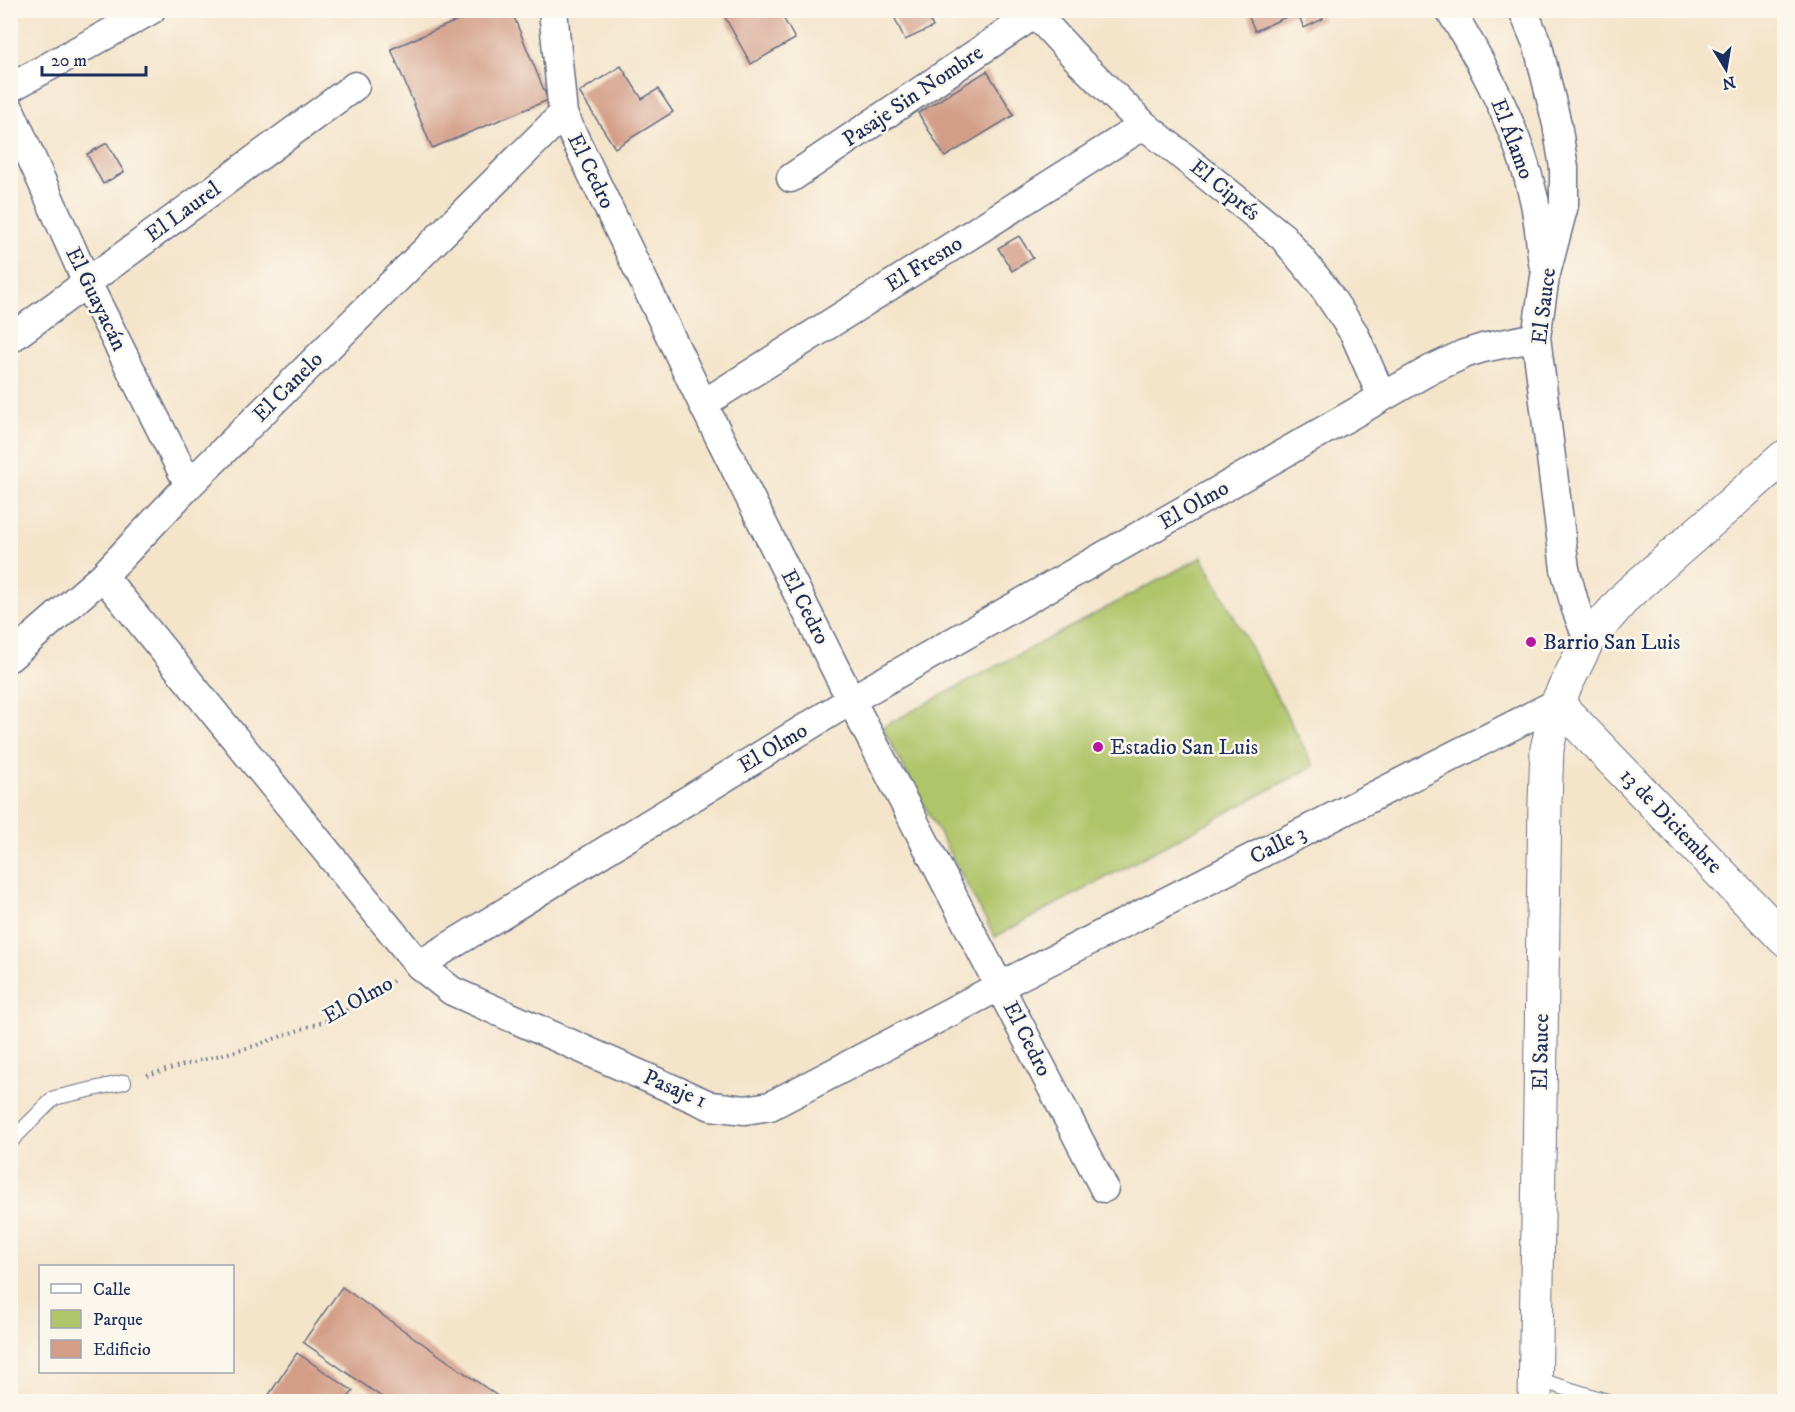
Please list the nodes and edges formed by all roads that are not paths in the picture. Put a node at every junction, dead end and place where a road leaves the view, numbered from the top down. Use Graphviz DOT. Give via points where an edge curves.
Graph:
graph roads {
  1 [pos="151,10"];
  2 [pos="553,10"];
  3 [pos="1450,10"];
  4 [pos="1523,10"];
  5 [pos="1034,12"];
  6 [pos="355,86"];
  7 [pos="10,88"];
  8 [pos="10,110"];
  9 [pos="563,114"];
  10 [pos="1144,124"];
  11 [pos="790,178"];
  12 [pos="1545,277"];
  13 [pos="87,283"];
  14 [pos="1536,337"];
  15 [pos="10,339"];
  16 [pos="1382,397"];
  17 [pos="703,404"];
  18 [pos="1785,457"];
  19 [pos="189,485"];
  20 [pos="103,576"];
  21 [pos="1588,640"];
  22 [pos="10,657"];
  23 [pos="851,700"];
  24 [pos="1557,703"];
  25 [pos="1785,939"];
  26 [pos="419,965"];
  27 [pos="1000,986"];
  28 [pos="124,1082"];
  29 [pos="10,1142"];
  30 [pos="1104,1188"];
  31 [pos="1535,1390"];
  32 [pos="1610,1401"];
  1 -- 7 [label="street"];
  2 -- 9 [label="street, El Cedro"];
  3 -- 12 [label="street, El Álamo" via="1467,37 1522,156 1534,202"];
  4 -- 12 [label="street, El Sauce" via="1538,46 1564,168 1563,205"];
  5 -- 10 [label="street, El Ciprés"];
  5 -- 11 [label="street, Pasaje Sin Nombre"];
  6 -- 13 [label="street, El Laurel"];
  8 -- 13 [label="street, El Guayacán"];
  9 -- 17 [label="street, El Cedro"];
  9 -- 19 [label="street, El Canelo"];
  10 -- 16 [label="street, El Ciprés" via="1283,237 1354,333"];
  10 -- 17 [label="street, El Fresno"];
  12 -- 14 [label="street, El Sauce"];
  13 -- 15 [label="street, El Laurel"];
  13 -- 19 [label="street, El Guayacán"];
  14 -- 16 [label="street, El Olmo" via="1464,354"];
  14 -- 21 [label="street, El Sauce" via="1565,569"];
  16 -- 23 [label="street, El Olmo"];
  17 -- 23 [label="street, El Cedro"];
  18 -- 21 [label="street, El Sauce" via="1627,595"];
  19 -- 20 [label="street, El Canelo"];
  20 -- 22 [label="street, El Canelo"];
  20 -- 26 [label="street, Pasaje 1"];
  21 -- 24 [label="street, El Sauce"];
  23 -- 26 [label="street, El Olmo"];
  23 -- 27 [label="street, El Cedro"];
  24 -- 25 [label="street, 13 de Diciembre"];
  24 -- 27 [label="street, Calle 3"];
  24 -- 31 [label="street, El Sauce" via="1547,749 1545,802"];
  26 -- 27 [label="street, Pasaje 1" via="452,991 711,1106 745,1110 770,1106"];
  27 -- 30 [label="street, El Cedro"];
  28 -- 29 [label="lane" via="54,1098"];
  31 -- 32 [label="lane"];
}
